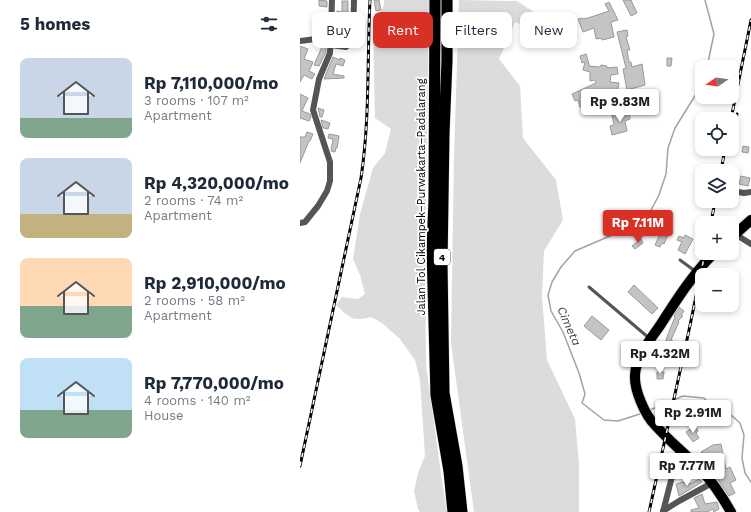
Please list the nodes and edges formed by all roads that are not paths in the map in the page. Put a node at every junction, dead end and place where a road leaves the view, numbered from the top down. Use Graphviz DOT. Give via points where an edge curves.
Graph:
graph roads {
  1 [pos="332,0"];
  2 [pos="354,0"];
  3 [pos="435,0"];
  4 [pos="447,0"];
  5 [pos="332,12"];
  6 [pos="354,12"];
  7 [pos="312,39"];
  8 [pos="300,41"];
  9 [pos="331,48"];
  10 [pos="739,192"];
  11 [pos="751,192"];
  12 [pos="751,220"];
  13 [pos="300,223"];
  14 [pos="739,231"];
  15 [pos="739,238"];
  16 [pos="751,244"];
  17 [pos="680,260"];
  18 [pos="707,260"];
  19 [pos="700,268"];
  20 [pos="695,271"];
  21 [pos="695,273"];
  22 [pos="589,287"];
  23 [pos="651,339"];
  24 [pos="679,449"];
  25 [pos="712,483"];
  26 [pos="453,512"];
  27 [pos="462,512"];
  28 [pos="663,512"];
  29 [pos="731,512"];
  1 -- 5 [label="street"];
  2 -- 6 [label="street"];
  3 -- 26 [label="highway, Jalan Tol Cikampek–Purwakarta–Padalarang / 4" via="432,249 436,395"];
  4 -- 27 [label="highway, Jalan Tol Cikampek–Purwakarta–Padalarang / 4" via="442,264 444,394"];
  7 -- 8 [label="street"];
  9 -- 13 [label="street" via="319,79 312,110 330,162 330,181 318,206 305,222"];
  10 -- 11 [label="street"];
  12 -- 14 [label="highway"];
  15 -- 16 [label="street"];
  17 -- 20 [label="lane"];
  18 -- 19 [label="highway"];
  21 -- 23 [label="highway"];
  22 -- 23 [label="lane"];
  23 -- 24 [label="highway" via="641,355 635,375 636,391 653,424"];
  24 -- 25 [label="highway"];
  24 -- 28 [label="street"];
  25 -- 28 [label="street"];
  25 -- 29 [label="highway"];
}
